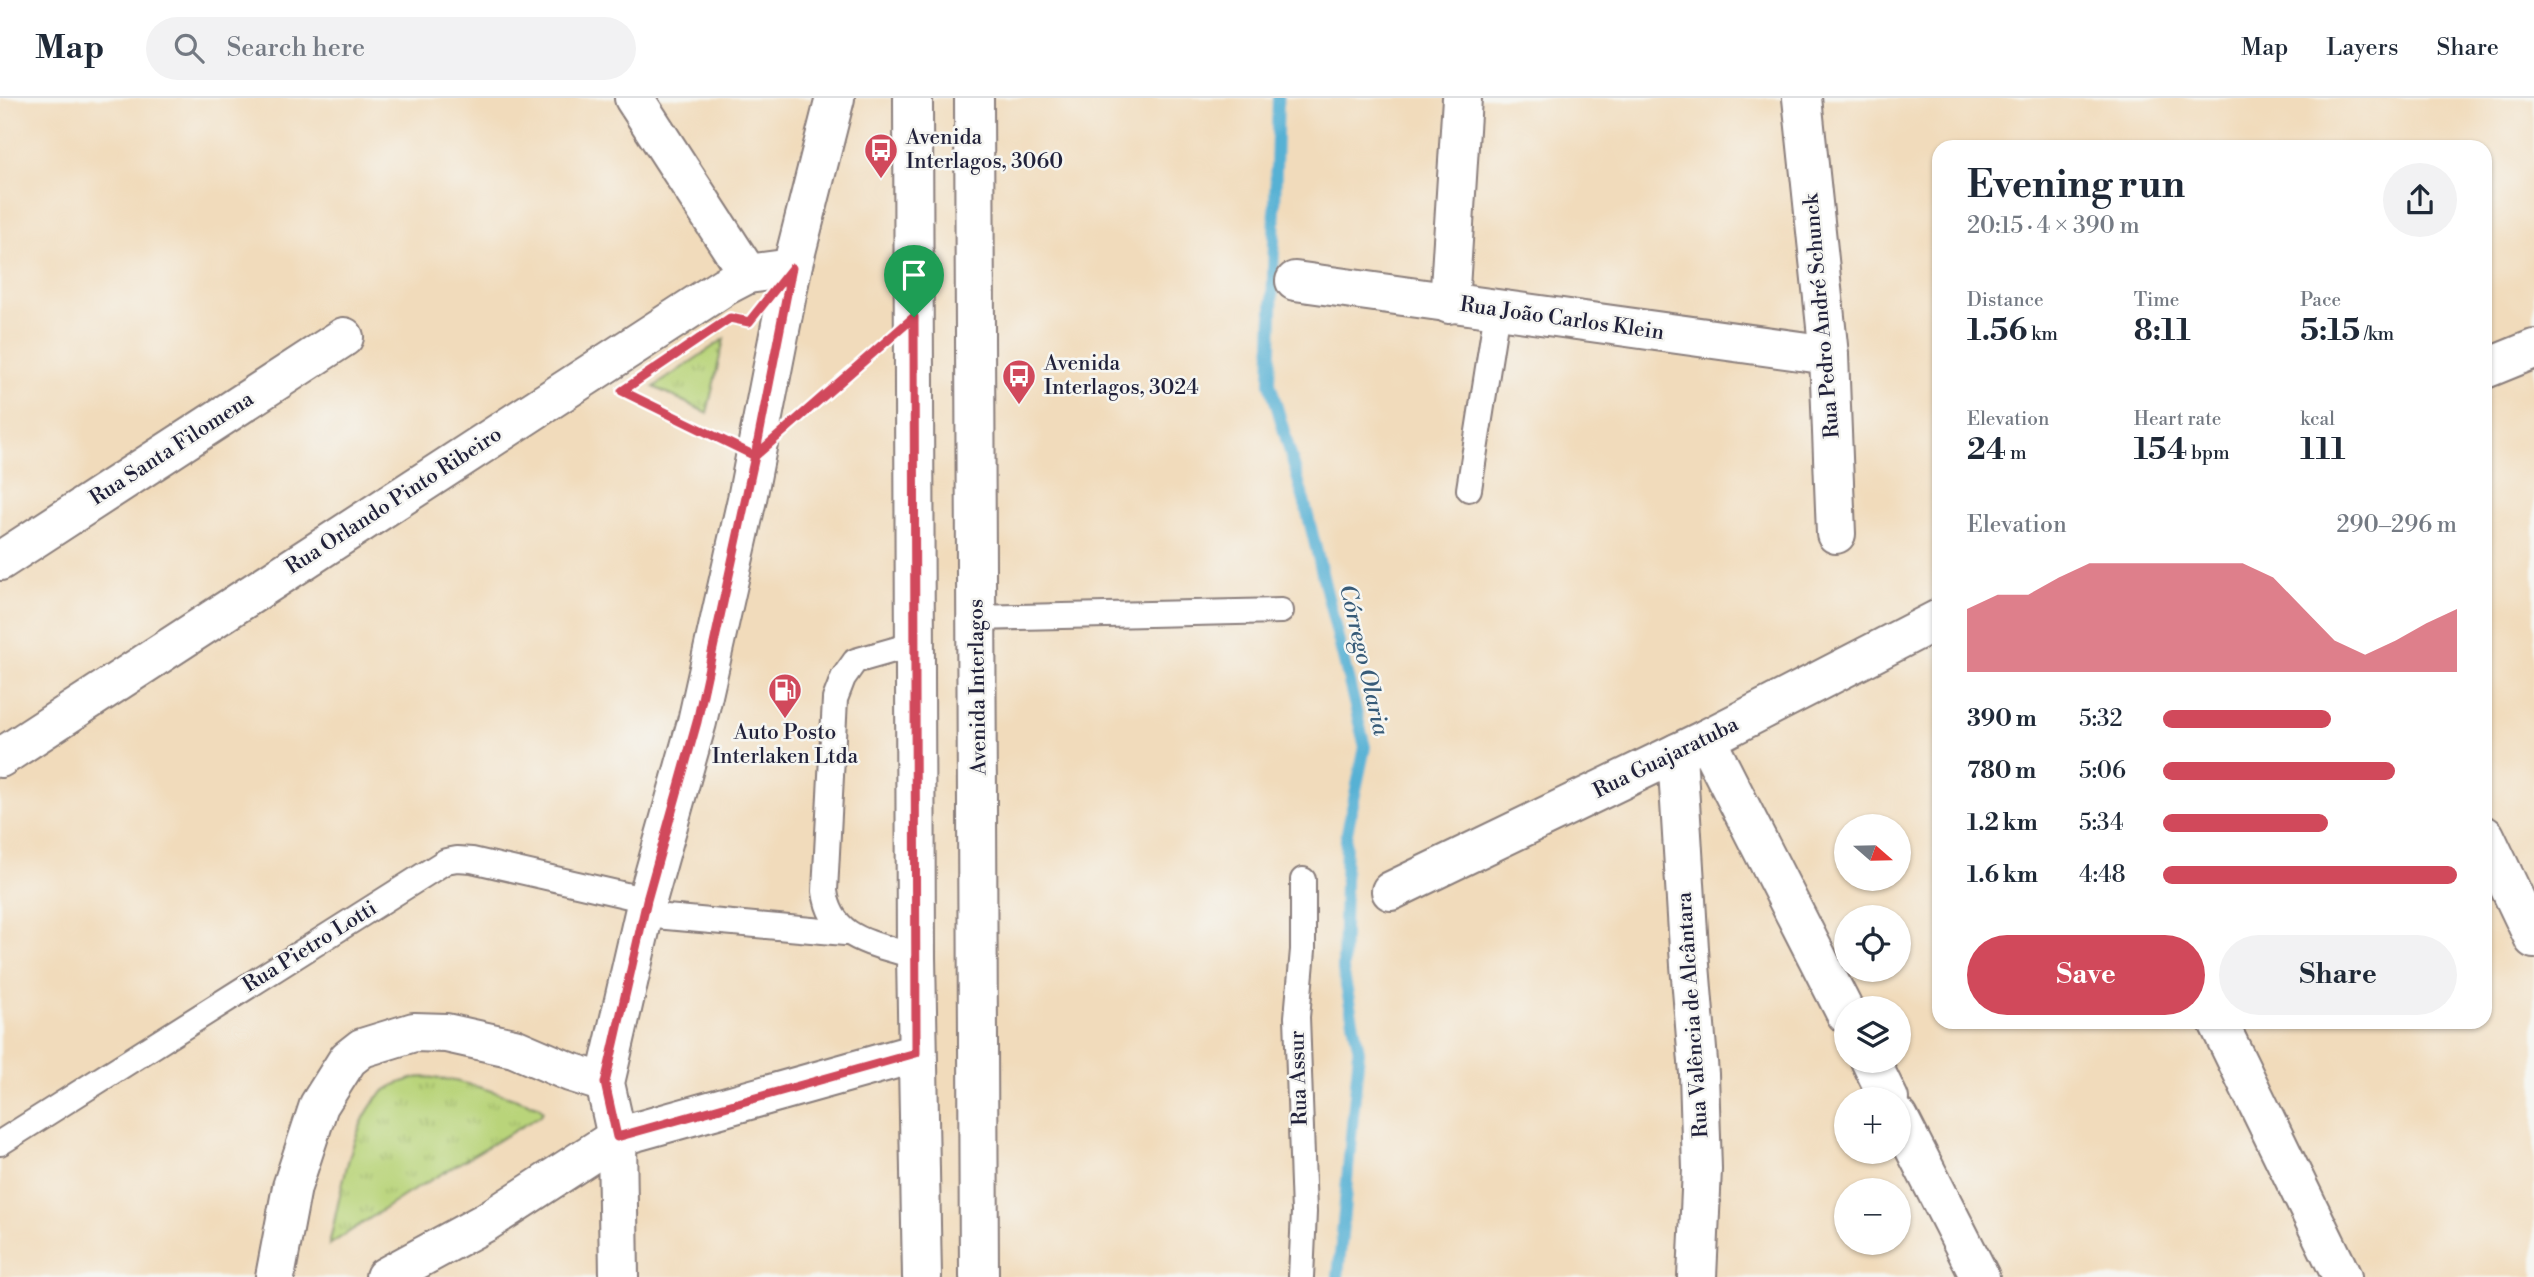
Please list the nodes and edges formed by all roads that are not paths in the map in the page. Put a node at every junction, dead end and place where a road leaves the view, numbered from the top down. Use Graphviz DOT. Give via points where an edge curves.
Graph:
graph roads {
  1 [pos="634,98"];
  2 [pos="835,98"];
  3 [pos="913,98"];
  4 [pos="974,98"];
  5 [pos="1462,98"];
  6 [pos="1802,98"];
  7 [pos="792,268"];
  8 [pos="748,274"];
  9 [pos="1295,281"];
  10 [pos="1449,304"];
  11 [pos="1497,310"];
  12 [pos="344,337"];
  13 [pos="2534,349"];
  14 [pos="1829,355"];
  15 [pos="2492,366"];
  16 [pos="1469,489"];
  17 [pos="1836,534"];
  18 [pos="0,561"];
  19 [pos="1281,611"];
  20 [pos="977,618"];
  21 [pos="1932,623"];
  22 [pos="915,644"];
  23 [pos="1692,746"];
  24 [pos="1,755"];
  25 [pos="2492,851"];
  26 [pos="1303,880"];
  27 [pos="1391,891"];
  28 [pos="645,908"];
  29 [pos="845,933"];
  30 [pos="2534,939"];
  31 [pos="916,957"];
  32 [pos="1836,996"];
  33 [pos="2221,1029"];
  34 [pos="916,1053"];
  35 [pos="605,1083"];
  36 [pos="617,1137"];
  37 [pos="1911,1142"];
  38 [pos="0,1143"];
  39 [pos="275,1277"];
  40 [pos="385,1277"];
  41 [pos="619,1277"];
  42 [pos="922,1277"];
  43 [pos="979,1277"];
  44 [pos="1301,1277"];
  45 [pos="1697,1277"];
  46 [pos="1980,1277"];
  47 [pos="2342,1277"];
  1 -- 8 [label="street"];
  2 -- 7 [label="street"];
  3 -- 22 [label="street"];
  4 -- 20 [label="street, Avenida Interlagos"];
  5 -- 10 [label="street"];
  6 -- 14 [label="street, Rua Pedro André Schunck"];
  7 -- 8 [label="street, Rua Orlando Pinto Ribeiro"];
  7 -- 28 [label="street" via="697,722"];
  8 -- 24 [label="street, Rua Orlando Pinto Ribeiro"];
  9 -- 10 [label="street, Rua João Carlos Klein"];
  10 -- 11 [label="street, Rua João Carlos Klein"];
  11 -- 14 [label="street, Rua João Carlos Klein"];
  11 -- 16 [label="lane"];
  12 -- 18 [label="street, Rua Santa Filomena"];
  13 -- 15 [label="street"];
  14 -- 17 [label="street, Rua Pedro André Schunck"];
  19 -- 20 [label="lane"];
  20 -- 43 [label="street, Avenida Interlagos"];
  21 -- 23 [label="street, Rua Guajaratuba"];
  22 -- 29 [label="lane" via="855,662 835,699 825,891 827,907"];
  22 -- 31 [label="street"];
  23 -- 27 [label="street, Rua Guajaratuba"];
  23 -- 32 [label="street"];
  23 -- 45 [label="street, Rua Valência de Alcântara" via="1690,965 1702,1169"];
  25 -- 30 [label="street"];
  26 -- 44 [label="lane, Rua Assur" via="1297,1017 1304,1212"];
  28 -- 29 [label="lane, Rua Pietro Lotti"];
  28 -- 35 [label="street"];
  28 -- 38 [label="lane, Rua Pietro Lotti" via="472,860 446,862"];
  29 -- 31 [label="lane, Rua Pietro Lotti"];
  31 -- 34 [label="street"];
  33 -- 47 [label="street"];
  34 -- 36 [label="street"];
  34 -- 42 [label="street"];
  35 -- 36 [label="street"];
  35 -- 39 [label="street" via="514,1048 446,1033 414,1032 362,1048 348,1059 319,1105 292,1186"];
  36 -- 40 [label="street" via="486,1222"];
  36 -- 41 [label="street"];
  37 -- 46 [label="street"];
}
